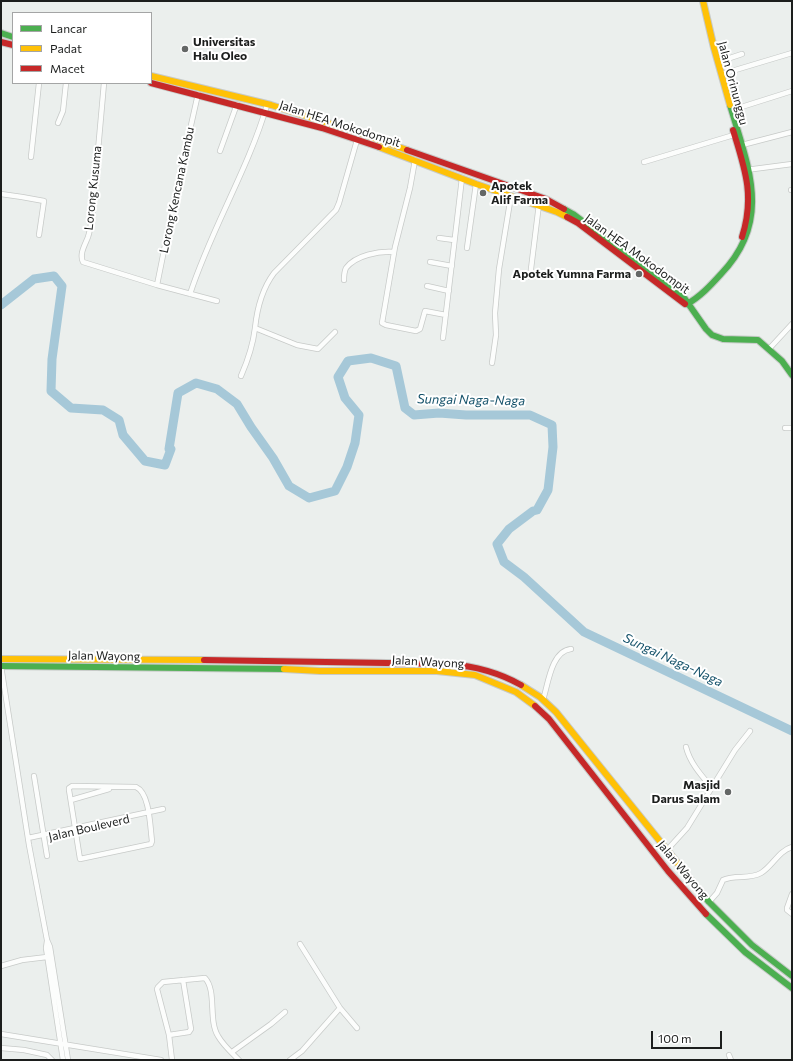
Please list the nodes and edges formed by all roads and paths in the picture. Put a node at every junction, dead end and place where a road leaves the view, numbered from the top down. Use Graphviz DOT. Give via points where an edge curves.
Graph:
graph roads {
  1 [pos="699,1"];
  2 [pos="703,1"];
  3 [pos="1,34"];
  4 [pos="12,37"];
  5 [pos="1,42"];
  6 [pos="12,46"];
  7 [pos="714,52"];
  8 [pos="792,53"];
  9 [pos="742,54"];
  10 [pos="718,62"];
  11 [pos="722,74"];
  12 [pos="152,76"];
  13 [pos="152,83"];
  14 [pos="39,84"];
  15 [pos="66,84"];
  16 [pos="104,84"];
  17 [pos="792,90"];
  18 [pos="198,94"];
  19 [pos="236,104"];
  20 [pos="267,105"];
  21 [pos="732,110"];
  22 [pos="265,112"];
  23 [pos="58,123"];
  24 [pos="792,132"];
  25 [pos="737,134"];
  26 [pos="357,140"];
  27 [pos="380,140"];
  28 [pos="742,145"];
  29 [pos="378,147"];
  30 [pos="220,151"];
  31 [pos="426,156"];
  32 [pos="31,157"];
  33 [pos="415,160"];
  34 [pos="644,162"];
  35 [pos="423,164"];
  36 [pos="792,164"];
  37 [pos="747,170"];
  38 [pos="462,178"];
  39 [pos="476,184"];
  40 [pos="1,194"];
  41 [pos="511,196"];
  42 [pos="539,204"];
  43 [pos="39,235"];
  44 [pos="439,238"];
  45 [pos="454,240"];
  46 [pos="467,248"];
  47 [pos="394,252"];
  48 [pos="430,262"];
  49 [pos="452,266"];
  50 [pos="530,277"];
  51 [pos="344,280"];
  52 [pos="157,285"];
  53 [pos="427,286"];
  54 [pos="449,291"];
  55 [pos="190,294"];
  56 [pos="217,301"];
  57 [pos="687,304"];
  58 [pos="446,316"];
  59 [pos="792,324"];
  60 [pos="255,328"];
  61 [pos="335,332"];
  62 [pos="443,338"];
  63 [pos="769,349"];
  64 [pos="492,363"];
  65 [pos="241,376"];
  66 [pos="792,376"];
  67 [pos="785,428"];
  68 [pos="792,428"];
  69 [pos="571,649"];
  70 [pos="1,659"];
  71 [pos="1,666"];
  72 [pos="543,700"];
  73 [pos="750,731"];
  74 [pos="686,747"];
  75 [pos="34,776"];
  76 [pos="113,788"];
  77 [pos="712,788"];
  78 [pos="70,800"];
  79 [pos="163,809"];
  80 [pos="148,813"];
  81 [pos="75,830"];
  82 [pos="44,836"];
  83 [pos="28,840"];
  84 [pos="792,847"];
  85 [pos="667,850"];
  86 [pos="47,856"];
  87 [pos="792,894"];
  88 [pos="709,902"];
  89 [pos="792,914"];
  90 [pos="731,924"];
  91 [pos="723,931"];
  92 [pos="47,940"];
  93 [pos="300,944"];
  94 [pos="47,957"];
  95 [pos="1,966"];
  96 [pos="792,976"];
  97 [pos="183,980"];
  98 [pos="792,988"];
  99 [pos="340,1008"];
  100 [pos="285,1012"];
  101 [pos="357,1028"];
  102 [pos="1,1034"];
  103 [pos="169,1035"];
  104 [pos="63,1044"];
  105 [pos="1,1048"];
  106 [pos="232,1052"];
  107 [pos="52,1060"];
  108 [pos="63,1060"];
  109 [pos="68,1060"];
  110 [pos="161,1060"];
  111 [pos="172,1060"];
  112 [pos="239,1060"];
  113 [pos="290,1060"];
  1 -- 7 [label="street, Jalan Orinunggu"];
  2 -- 7 [label="street, Jalan Orinunggu"];
  3 -- 4 [label="street"];
  5 -- 6 [label="street"];
  7 -- 10 [label="street, Jalan Orinunggu"];
  7 -- 25 [label="street, Jalan Orinunggu"];
  8 -- 11 [label="street"];
  9 -- 10 [label="street"];
  10 -- 11 [label="street, Jalan Orinunggu"];
  11 -- 21 [label="street, Jalan Orinunggu"];
  12 -- 20 [label="street, Jalan HEA Mokodompit"];
  13 -- 18 [label="street, Jalan HEA Mokodompit"];
  14 -- 32 [label="street"];
  15 -- 23 [label="street" via="63,111"];
  16 -- 52 [label="street, Lorong Kusuma" via="92,218 81,258 86,264"];
  17 -- 21 [label="street"];
  18 -- 19 [label="street, Jalan HEA Mokodompit"];
  18 -- 52 [label="street, Lorong Kencana Kambu"];
  19 -- 22 [label="street, Jalan HEA Mokodompit"];
  19 -- 30 [label="street"];
  20 -- 22 [label="street"];
  20 -- 27 [label="street, Jalan HEA Mokodompit"];
  21 -- 25 [label="street, Jalan Orinunggu"];
  22 -- 26 [label="street, Jalan HEA Mokodompit"];
  22 -- 55 [label="street" via="256,140 231,193"];
  24 -- 28 [label="street"];
  25 -- 28 [label="street, Jalan Orinunggu"];
  25 -- 34 [label="street"];
  25 -- 37 [label="street, Jalan Orinunggu"];
  26 -- 29 [label="street, Jalan HEA Mokodompit"];
  26 -- 60 [label="street" via="336,210 268,280 260,301"];
  27 -- 29 [label="street"];
  27 -- 31 [label="street, Jalan HEA Mokodompit"];
  28 -- 37 [label="street, Jalan Orinunggu"];
  29 -- 33 [label="street, Jalan HEA Mokodompit"];
  31 -- 35 [label="street"];
  31 -- 57 [label="street, Jalan HEA Mokodompit" via="556,204 608,240"];
  33 -- 35 [label="street, Jalan HEA Mokodompit"];
  33 -- 47 [label="street"];
  35 -- 38 [label="street, Jalan HEA Mokodompit"];
  36 -- 37 [label="street"];
  37 -- 57 [label="street, Jalan Orinunggu" via="749,206 744,232 738,246 732,258"];
  38 -- 39 [label="street, Jalan HEA Mokodompit"];
  38 -- 45 [label="street"];
  39 -- 41 [label="street, Jalan HEA Mokodompit"];
  39 -- 46 [label="street"];
  40 -- 43 [label="street" via="43,201"];
  41 -- 42 [label="street, Jalan HEA Mokodompit"];
  41 -- 64 [label="street" via="499,269"];
  42 -- 50 [label="street"];
  42 -- 57 [label="street, Jalan HEA Mokodompit" via="578,223"];
  44 -- 45 [label="street"];
  45 -- 49 [label="street"];
  47 -- 51 [label="street" via="361,257 346,268"];
  47 -- 58 [label="street" via="382,323 416,330 420,329 425,311"];
  48 -- 49 [label="street"];
  49 -- 54 [label="street"];
  52 -- 55 [label="street"];
  53 -- 54 [label="street"];
  54 -- 58 [label="street"];
  55 -- 56 [label="street"];
  57 -- 63 [label="street" via="706,331 713,336 734,340 758,340"];
  58 -- 62 [label="street"];
  59 -- 63 [label="street"];
  60 -- 61 [label="street" via="297,345 314,348 321,346"];
  60 -- 65 [label="street" via="253,345"];
  63 -- 66 [label="street" via="782,361"];
  67 -- 68 [label="street"];
  69 -- 72 [label="street" via="564,651 554,664"];
  70 -- 72 [label="street, Jalan Wayong" via="448,664 498,674 513,680"];
  71 -- 83 [label="street"];
  71 -- 91 [label="street, Jalan Wayong" via="432,671 489,680 530,701 549,719 668,871 696,905"];
  72 -- 85 [label="street, Jalan Wayong" via="561,718"];
  73 -- 77 [label="street"];
  74 -- 77 [label="street" via="692,762"];
  75 -- 82 [label="street"];
  76 -- 78 [label="street"];
  76 -- 78 [label="street" via="72,786 69,788"];
  76 -- 80 [label="street" via="136,787 145,797"];
  77 -- 85 [label="street" via="687,828"];
  78 -- 81 [label="street"];
  79 -- 80 [label="street, Jalan Bouleverd"];
  80 -- 81 [label="street, Jalan Bouleverd"];
  80 -- 81 [label="street" via="151,844 82,860"];
  81 -- 82 [label="street, Jalan Bouleverd"];
  82 -- 83 [label="street, Jalan Bouleverd"];
  82 -- 86 [label="street"];
  83 -- 92 [label="street"];
  84 -- 88 [label="street" via="782,852 762,873 723,880"];
  85 -- 88 [label="street, Jalan Wayong"];
  87 -- 89 [label="street" via="786,908"];
  88 -- 90 [label="street, Jalan Wayong"];
  90 -- 91 [label="street"];
  90 -- 96 [label="street, Jalan Wayong" via="766,957"];
  91 -- 98 [label="street, Jalan Wayong" via="745,952"];
  92 -- 94 [label="street"];
  92 -- 104 [label="street"];
  93 -- 99 [label="street"];
  94 -- 95 [label="street"];
  94 -- 104 [label="street"];
  97 -- 103 [label="street" via="191,1029 189,1032"];
  97 -- 103 [label="street" via="162,982 157,990"];
  97 -- 106 [label="street" via="207,980 215,1028 218,1036"];
  99 -- 101 [label="street"];
  99 -- 113 [label="street" via="302,1051"];
  100 -- 106 [label="street"];
  102 -- 104 [label="street"];
  103 -- 111 [label="street"];
  104 -- 108 [label="street"];
  104 -- 109 [label="street"];
  104 -- 110 [label="street"];
  105 -- 107 [label="street" via="47,1055"];
  106 -- 112 [label="street"];
}
